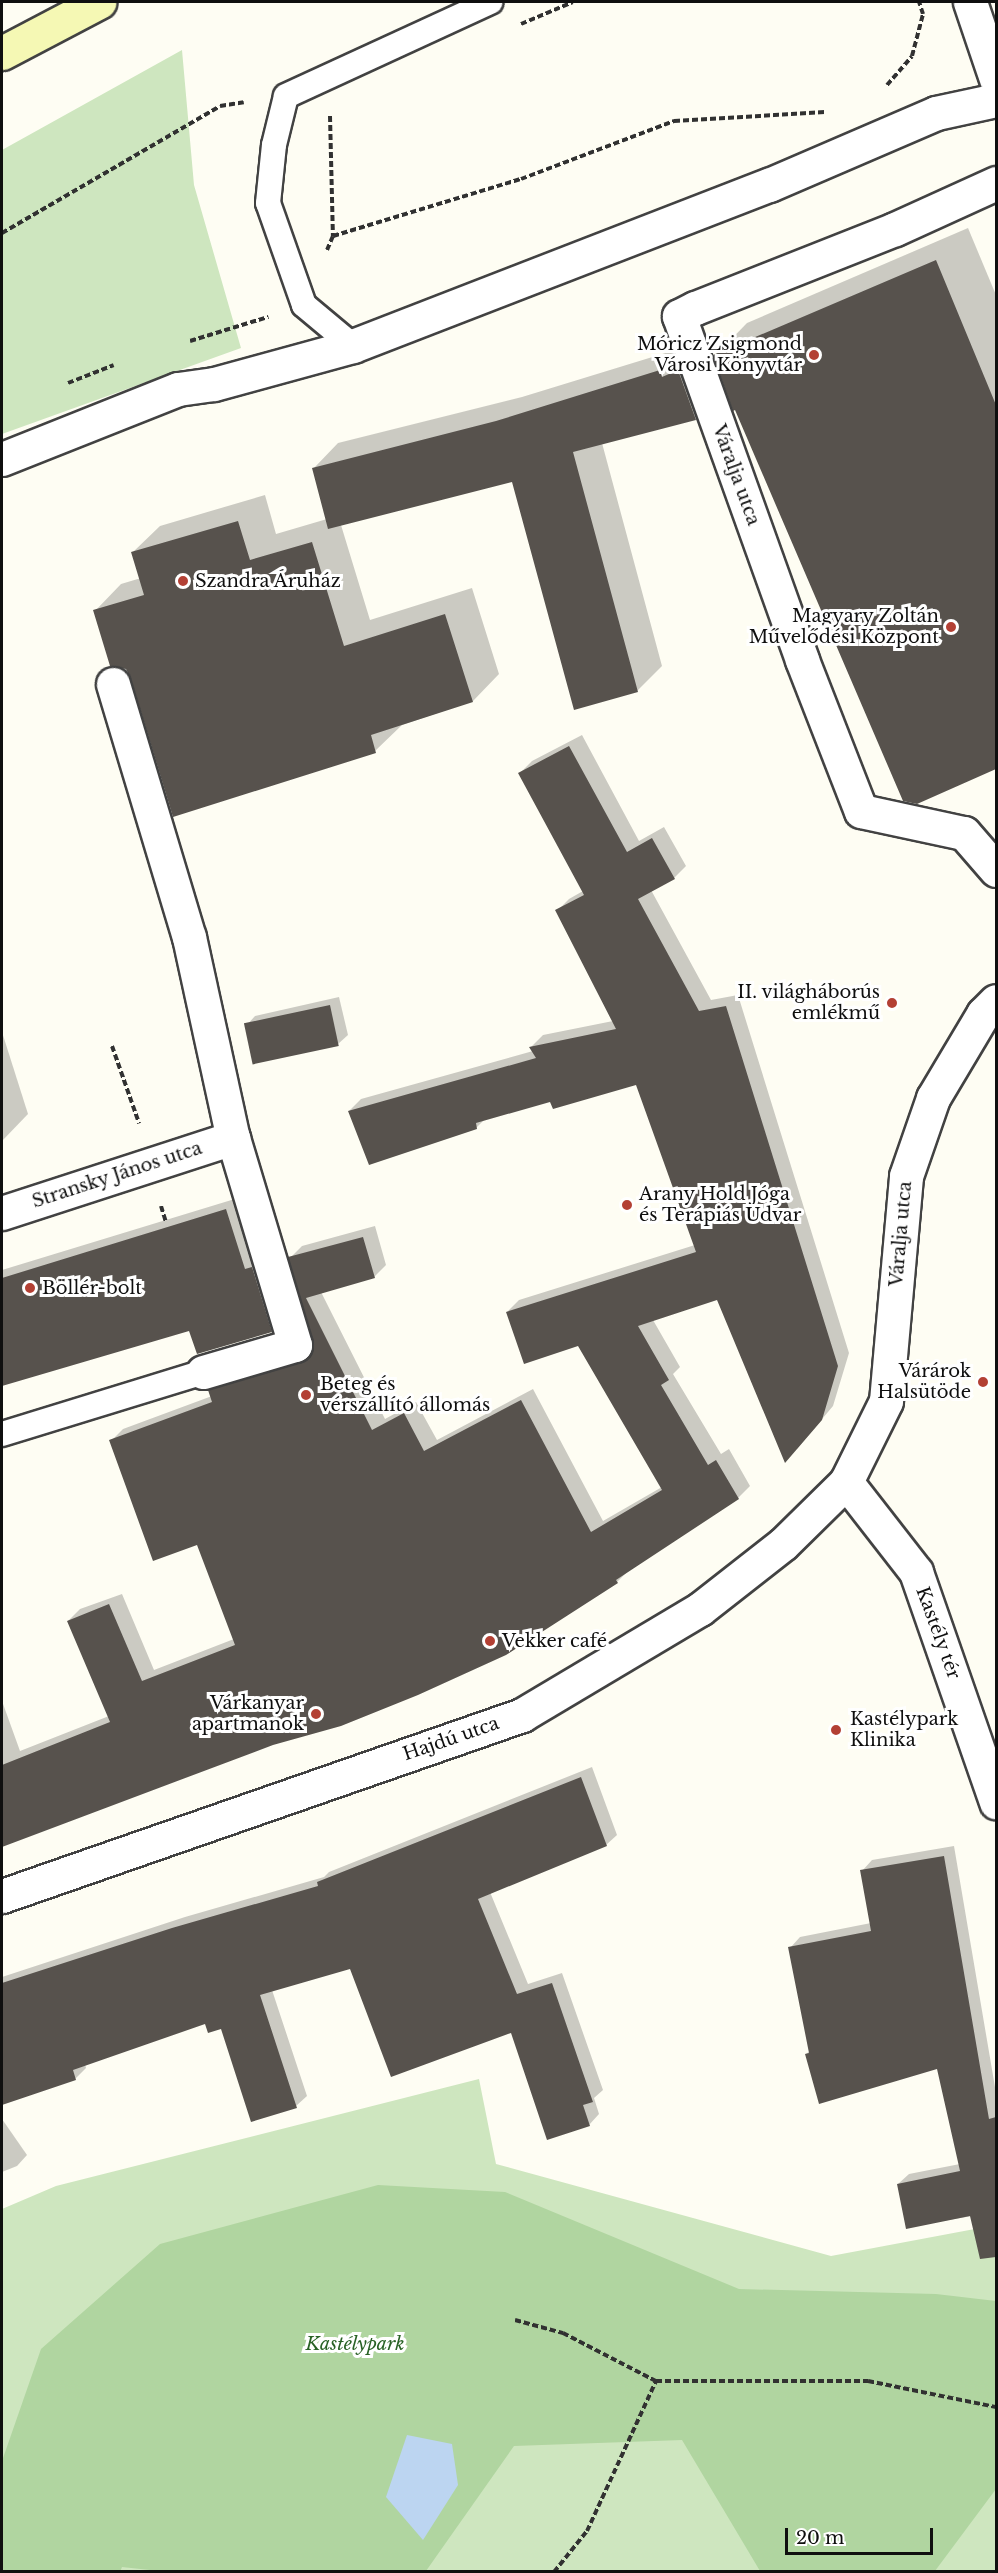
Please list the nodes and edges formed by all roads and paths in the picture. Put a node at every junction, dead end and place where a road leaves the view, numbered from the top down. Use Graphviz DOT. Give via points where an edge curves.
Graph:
graph roads {
  1 [pos="99,2"];
  2 [pos="490,2"];
  3 [pos="919,2"];
  4 [pos="970,2"];
  5 [pos="2,53"];
  6 [pos="996,79"];
  7 [pos="884,89"];
  8 [pos="996,100"];
  9 [pos="330,105"];
  10 [pos="834,108"];
  11 [pos="996,183"];
  12 [pos="333,236"];
  13 [pos="304,305"];
  14 [pos="184,343"];
  15 [pos="353,346"];
  16 [pos="118,364"];
  17 [pos="65,385"];
  18 [pos="2,459"];
  19 [pos="113,684"];
  20 [pos="996,870"];
  21 [pos="996,1001"];
  22 [pos="112,1046"];
  23 [pos="137,1111"];
  24 [pos="233,1138"];
  25 [pos="2,1213"];
  26 [pos="203,1372"];
  27 [pos="2,1434"];
  28 [pos="846,1482"];
  29 [pos="996,1802"];
  30 [pos="2,1896"];
  31 [pos="515,2320"];
  32 [pos="656,2381"];
  33 [pos="996,2407"];
  34 [pos="555,2571"];
  1 -- 5 [label="main road"];
  2 -- 13 [label="lane" via="286,96 274,145 268,203"];
  3 -- 7 [label="path" via="923,14 912,56"];
  4 -- 6 [label="street"];
  8 -- 15 [label="street" via="936,113 770,184"];
  9 -- 12 [label="path"];
  10 -- 12 [label="path" via="824,112 674,121 521,179"];
  11 -- 20 [label="street, Váralja utca" via="895,229 679,316 802,660 861,811 964,833"];
  12 -- 13 [label="path"];
  13 -- 14 [label="path"];
  13 -- 15 [label="lane"];
  15 -- 18 [label="street" via="214,384 178,389"];
  16 -- 17 [label="path"];
  19 -- 24 [label="street" via="189,937"];
  21 -- 28 [label="street, Váralja utca" via="983,1014 933,1098 906,1176 886,1401"];
  22 -- 23 [label="path"];
  24 -- 25 [label="street, Stransky János utca"];
  24 -- 26 [label="street" via="295,1345"];
  26 -- 27 [label="lane"];
  28 -- 29 [label="street, Kastély tér" via="916,1572"];
  28 -- 30 [label="street, Hajdú utca" via="783,1544 700,1609 522,1715"];
  31 -- 32 [label="path" via="563,2334"];
  32 -- 33 [label="path" via="868,2381"];
  32 -- 34 [label="path" via="587,2531"];
}
